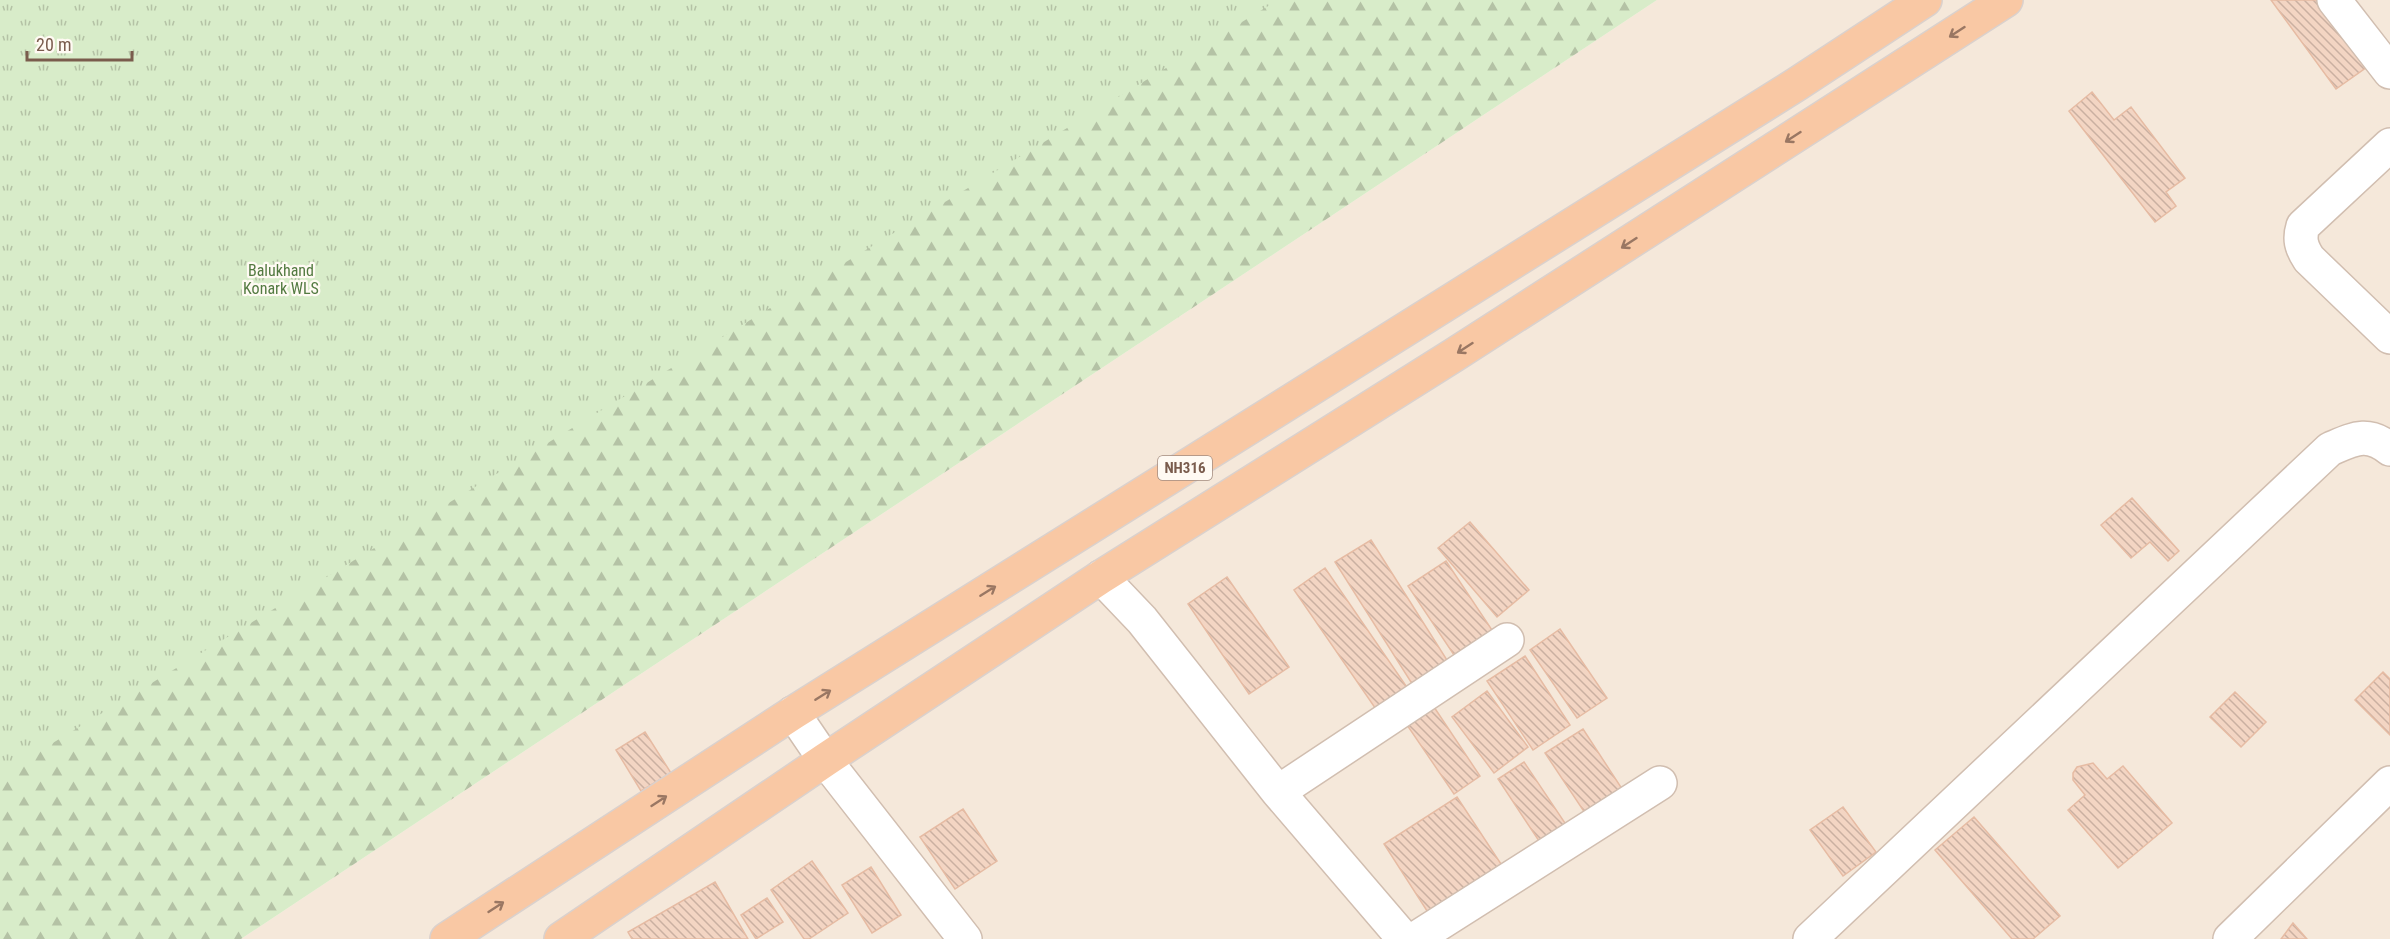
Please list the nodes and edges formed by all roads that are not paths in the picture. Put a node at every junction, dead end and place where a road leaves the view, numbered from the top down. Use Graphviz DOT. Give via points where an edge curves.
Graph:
graph roads {
  1 [pos="1925,0"];
  2 [pos="2006,0"];
  3 [pos="2334,0"];
  4 [pos="2390,72"];
  5 [pos="2390,145"];
  6 [pos="2390,337"];
  7 [pos="2390,449"];
  8 [pos="1101,577"];
  9 [pos="1507,640"];
  10 [pos="792,713"];
  11 [pos="825,759"];
  12 [pos="1660,783"];
  13 [pos="2390,783"];
  14 [pos="1278,792"];
  15 [pos="1821,935"];
  16 [pos="447,939"];
  17 [pos="561,939"];
  18 [pos="965,939"];
  19 [pos="1404,939"];
  20 [pos="1415,939"];
  21 [pos="2230,939"];
  10 -- 1 [label="highway, NH316, one-way"];
  2 -- 8 [label="highway, NH316, one-way" via="1455,355"];
  3 -- 4 [label="street"];
  5 -- 6 [label="street" via="2302,226 2300,237 2309,259"];
  7 -- 15 [label="street" via="2380,442 2357,438 2330,449"];
  8 -- 11 [label="highway, NH316"];
  8 -- 14 [label="street" via="1142,620"];
  9 -- 14 [label="street"];
  10 -- 11 [label="street"];
  16 -- 10 [label="highway, NH316, one-way"];
  11 -- 17 [label="highway, NH316"];
  11 -- 18 [label="street"];
  12 -- 20 [label="street"];
  13 -- 21 [label="street"];
  14 -- 19 [label="street"];
}
